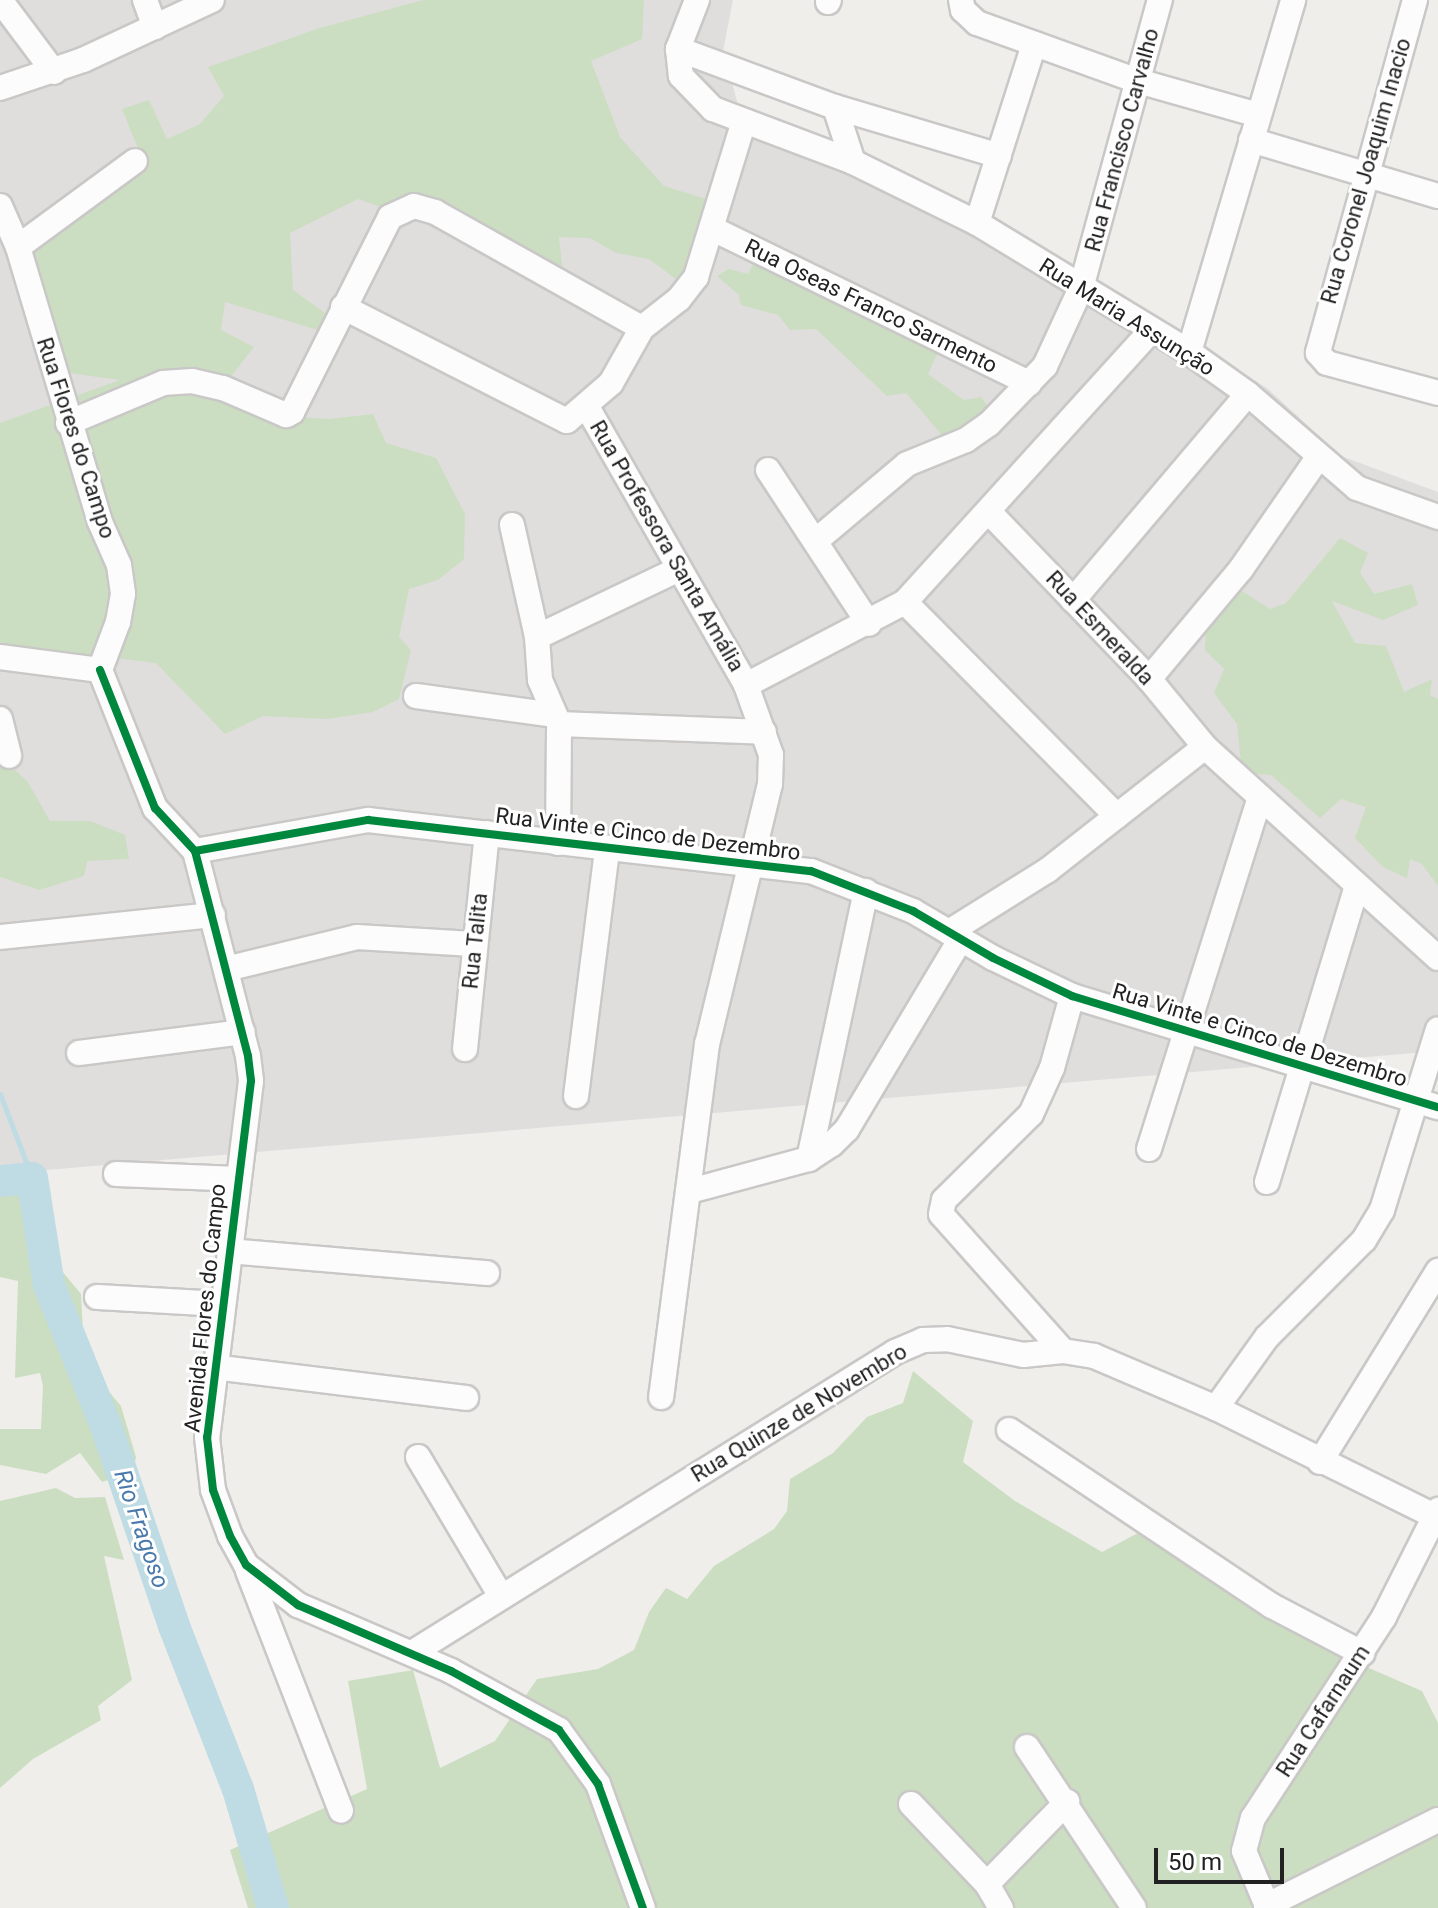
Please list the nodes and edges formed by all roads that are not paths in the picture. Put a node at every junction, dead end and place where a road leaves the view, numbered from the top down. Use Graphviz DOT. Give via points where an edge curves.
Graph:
graph roads {
  1 [pos="0,0"];
  2 [pos="145,0"];
  3 [pos="212,0"];
  4 [pos="697,0"];
  5 [pos="961,0"];
  6 [pos="1160,0"];
  7 [pos="1293,0"];
  8 [pos="1415,0"];
  9 [pos="155,27"];
  10 [pos="1034,44"];
  11 [pos="689,53"];
  12 [pos="54,72"];
  13 [pos="1138,81"];
  14 [pos="0,88"];
  15 [pos="835,107"];
  16 [pos="1258,115"];
  17 [pos="744,121"];
  18 [pos="1251,140"];
  19 [pos="999,156"];
  20 [pos="135,161"];
  21 [pos="853,162"];
  22 [pos="1364,174"];
  23 [pos="1438,196"];
  24 [pos="0,206"];
  25 [pos="977,223"];
  26 [pos="713,229"];
  27 [pos="18,247"];
  28 [pos="1081,288"];
  29 [pos="343,307"];
  30 [pos="642,328"];
  31 [pos="1152,330"];
  32 [pos="1189,352"];
  33 [pos="1029,383"];
  34 [pos="1438,393"];
  35 [pos="1248,394"];
  36 [pos="587,407"];
  37 [pos="68,423"];
  38 [pos="1318,458"];
  39 [pos="768,470"];
  40 [pos="990,513"];
  41 [pos="1438,517"];
  42 [pos="512,525"];
  43 [pos="818,539"];
  44 [pos="677,570"];
  45 [pos="1073,600"];
  46 [pos="905,602"];
  47 [pos="869,624"];
  48 [pos="537,637"];
  49 [pos="0,657"];
  50 [pos="100,670"];
  51 [pos="1149,679"];
  52 [pos="746,685"];
  53 [pos="416,696"];
  54 [pos="0,719"];
  55 [pos="556,719"];
  56 [pos="764,732"];
  57 [pos="1205,747"];
  58 [pos="9,756"];
  59 [pos="1260,797"];
  60 [pos="1117,816"];
  61 [pos="487,833"];
  62 [pos="558,843"];
  63 [pos="607,849"];
  64 [pos="195,851"];
  65 [pos="752,862"];
  66 [pos="1356,889"];
  67 [pos="866,891"];
  68 [pos="213,915"];
  69 [pos="954,936"];
  70 [pos="0,937"];
  71 [pos="473,944"];
  72 [pos="1438,958"];
  73 [pos="226,969"];
  74 [pos="1072,996"];
  75 [pos="1438,1029"];
  76 [pos="243,1032"];
  77 [pos="1187,1034"];
  78 [pos="465,1049"];
  79 [pos="79,1053"];
  80 [pos="1304,1067"];
  81 [pos="576,1096"];
  82 [pos="1427,1104"];
  83 [pos="1149,1149"];
  84 [pos="809,1159"];
  85 [pos="116,1174"];
  86 [pos="238,1179"];
  87 [pos="1267,1182"];
  88 [pos="690,1191"];
  89 [pos="229,1251"];
  90 [pos="1438,1271"];
  91 [pos="487,1273"];
  92 [pos="97,1297"];
  93 [pos="222,1304"];
  94 [pos="1063,1351"];
  95 [pos="214,1367"];
  96 [pos="661,1397"];
  97 [pos="466,1398"];
  98 [pos="1216,1408"];
  99 [pos="1009,1430"];
  100 [pos="418,1457"];
  101 [pos="1320,1462"];
  102 [pos="1436,1513"];
  103 [pos="246,1565"];
  104 [pos="501,1596"];
  105 [pos="412,1653"];
  106 [pos="1362,1653"];
  107 [pos="1027,1747"];
  108 [pos="1067,1802"];
  109 [pos="911,1804"];
  110 [pos="341,1811"];
  111 [pos="1438,1820"];
  112 [pos="987,1884"];
  113 [pos="1267,1907"];
  114 [pos="643,1908"];
  115 [pos="1001,1908"];
  116 [pos="1134,1908"];
  1 -- 12 [label="street"];
  2 -- 9 [label="street"];
  3 -- 9 [label="street"];
  4 -- 11 [label="street"];
  5 -- 10 [label="street" via="963,10 977,23"];
  6 -- 13 [label="street, Rua Francisco Carvalho"];
  7 -- 16 [label="street"];
  8 -- 22 [label="street, Rua Coronel Joaquim Inacio"];
  9 -- 12 [label="street"];
  10 -- 13 [label="street"];
  10 -- 19 [label="street"];
  11 -- 15 [label="street"];
  11 -- 17 [label="street, Rua Maria Assunção" via="677,66 694,92 713,109"];
  12 -- 14 [label="street"];
  13 -- 16 [label="street"];
  13 -- 28 [label="street, Rua Francisco Carvalho"];
  15 -- 19 [label="street"];
  15 -- 21 [label="street"];
  16 -- 18 [label="street"];
  17 -- 21 [label="street, Rua Maria Assunção"];
  17 -- 26 [label="street" via="725,172"];
  18 -- 22 [label="street"];
  18 -- 32 [label="street"];
  19 -- 25 [label="street"];
  20 -- 27 [label="street"];
  21 -- 25 [label="street, Rua Maria Assunção"];
  22 -- 23 [label="street"];
  22 -- 34 [label="street, Rua Coronel Joaquim Inacio" via="1318,353 1327,363"];
  24 -- 27 [label="street, Rua Flores do Campo"];
  25 -- 28 [label="street, Rua Maria Assunção"];
  26 -- 30 [label="street" via="696,277"];
  26 -- 33 [label="street, Rua Oseas Franco Sarmento"];
  27 -- 37 [label="street, Rua Flores do Campo"];
  28 -- 31 [label="street, Rua Maria Assunção"];
  28 -- 33 [label="street, Rua Francisco Carvalho" via="1045,366"];
  29 -- 30 [label="street" via="390,217 414,206 435,212"];
  29 -- 36 [label="street" via="561,420"];
  29 -- 37 [label="street" via="298,403 286,415 192,381 163,383"];
  30 -- 36 [label="street" via="611,383"];
  31 -- 32 [label="street, Rua Maria Assunção"];
  31 -- 40 [label="street"];
  32 -- 35 [label="street, Rua Maria Assunção"];
  33 -- 43 [label="street, Rua Francisco Carvalho" via="989,424 966,440 907,464"];
  35 -- 38 [label="street, Rua Maria Assunção"];
  35 -- 45 [label="street"];
  36 -- 44 [label="street, Rua Professora Santa Amália"];
  37 -- 50 [label="street, Rua Flores do Campo" via="119,565 123,594"];
  38 -- 41 [label="street, Rua Maria Assunção" via="1357,488"];
  38 -- 51 [label="street" via="1241,569"];
  39 -- 43 [label="street"];
  40 -- 45 [label="street, Rua Esmeralda"];
  40 -- 46 [label="street"];
  42 -- 48 [label="street"];
  43 -- 47 [label="street"];
  44 -- 48 [label="street"];
  44 -- 52 [label="street, Rua Professora Santa Amália"];
  45 -- 51 [label="street, Rua Esmeralda"];
  46 -- 47 [label="street"];
  46 -- 60 [label="street"];
  47 -- 52 [label="street"];
  48 -- 55 [label="street" via="540,680"];
  49 -- 50 [label="street"];
  50 -- 64 [label="street, Avenida Flores do Campo" via="155,808"];
  51 -- 57 [label="street, Rua Esmeralda"];
  52 -- 56 [label="street, Rua Professora Santa Amália"];
  53 -- 55 [label="street"];
  54 -- 58 [label="street"];
  55 -- 56 [label="street"];
  55 -- 62 [label="street"];
  56 -- 65 [label="street, Rua Professora Santa Amália" via="771,755 770,784"];
  57 -- 59 [label="street, Rua Esmeralda"];
  57 -- 60 [label="street"];
  59 -- 66 [label="street, Rua Esmeralda"];
  59 -- 77 [label="street"];
  60 -- 69 [label="street"];
  61 -- 62 [label="street, Rua Vinte e Cinco de Dezembro"];
  61 -- 64 [label="street, Rua Vinte e Cinco de Dezembro" via="368,820"];
  61 -- 71 [label="street, Rua Talita"];
  62 -- 63 [label="street, Rua Vinte e Cinco de Dezembro"];
  63 -- 65 [label="street, Rua Vinte e Cinco de Dezembro"];
  63 -- 81 [label="street"];
  64 -- 68 [label="street, Avenida Flores do Campo"];
  65 -- 67 [label="street, Rua Vinte e Cinco de Dezembro" via="811,871"];
  65 -- 88 [label="street, Rua Professora Santa Amália" via="707,1044"];
  66 -- 72 [label="street, Rua Esmeralda"];
  66 -- 80 [label="street"];
  67 -- 69 [label="street, Rua Vinte e Cinco de Dezembro"];
  67 -- 84 [label="street"];
  68 -- 70 [label="street"];
  68 -- 73 [label="street, Avenida Flores do Campo"];
  69 -- 74 [label="street, Rua Vinte e Cinco de Dezembro"];
  69 -- 84 [label="street" via="847,1129"];
  71 -- 73 [label="street" via="357,937"];
  71 -- 78 [label="street, Rua Talita"];
  73 -- 76 [label="street, Avenida Flores do Campo"];
  74 -- 77 [label="street, Rua Vinte e Cinco de Dezembro"];
  74 -- 94 [label="street" via="1052,1068 1031,1114 944,1200 941,1214"];
  75 -- 82 [label="street"];
  76 -- 79 [label="street"];
  76 -- 86 [label="street, Avenida Flores do Campo" via="251,1081"];
  77 -- 80 [label="street, Rua Vinte e Cinco de Dezembro"];
  77 -- 83 [label="street"];
  80 -- 82 [label="street, Rua Vinte e Cinco de Dezembro"];
  80 -- 87 [label="street"];
  82 -- 98 [label="street" via="1364,1240 1267,1337"];
  84 -- 88 [label="street"];
  85 -- 86 [label="street"];
  86 -- 89 [label="street, Avenida Flores do Campo"];
  88 -- 96 [label="street, Rua Professora Santa Amália"];
  89 -- 91 [label="street"];
  89 -- 93 [label="street, Avenida Flores do Campo"];
  90 -- 101 [label="street"];
  92 -- 93 [label="street"];
  93 -- 95 [label="street, Avenida Flores do Campo"];
  94 -- 98 [label="street, Rua Quinze de Novembro" via="1121,1365"];
  94 -- 104 [label="street, Rua Quinze de Novembro" via="1023,1355 947,1339 923,1340 895,1352"];
  95 -- 97 [label="street"];
  95 -- 103 [label="street, Avenida Flores do Campo" via="207,1437 213,1490"];
  98 -- 101 [label="street, Rua Quinze de Novembro"];
  99 -- 106 [label="street" via="1272,1606"];
  100 -- 104 [label="street"];
  101 -- 102 [label="street, Rua Quinze de Novembro"];
  102 -- 106 [label="street, Rua Cafarnaum"];
  103 -- 105 [label="street, Avenida Flores do Campo" via="298,1605"];
  103 -- 110 [label="street, Avenida Flores do Campo"];
  104 -- 105 [label="street, Rua Quinze de Novembro"];
  105 -- 114 [label="street, Avenida Flores do Campo" via="559,1730 580,1753 598,1784"];
  106 -- 113 [label="street, Rua Cafarnaum" via="1245,1837 1244,1851"];
  107 -- 108 [label="street"];
  108 -- 112 [label="street"];
  108 -- 116 [label="street"];
  109 -- 112 [label="street"];
  111 -- 113 [label="street"];
  112 -- 115 [label="street"];
}
